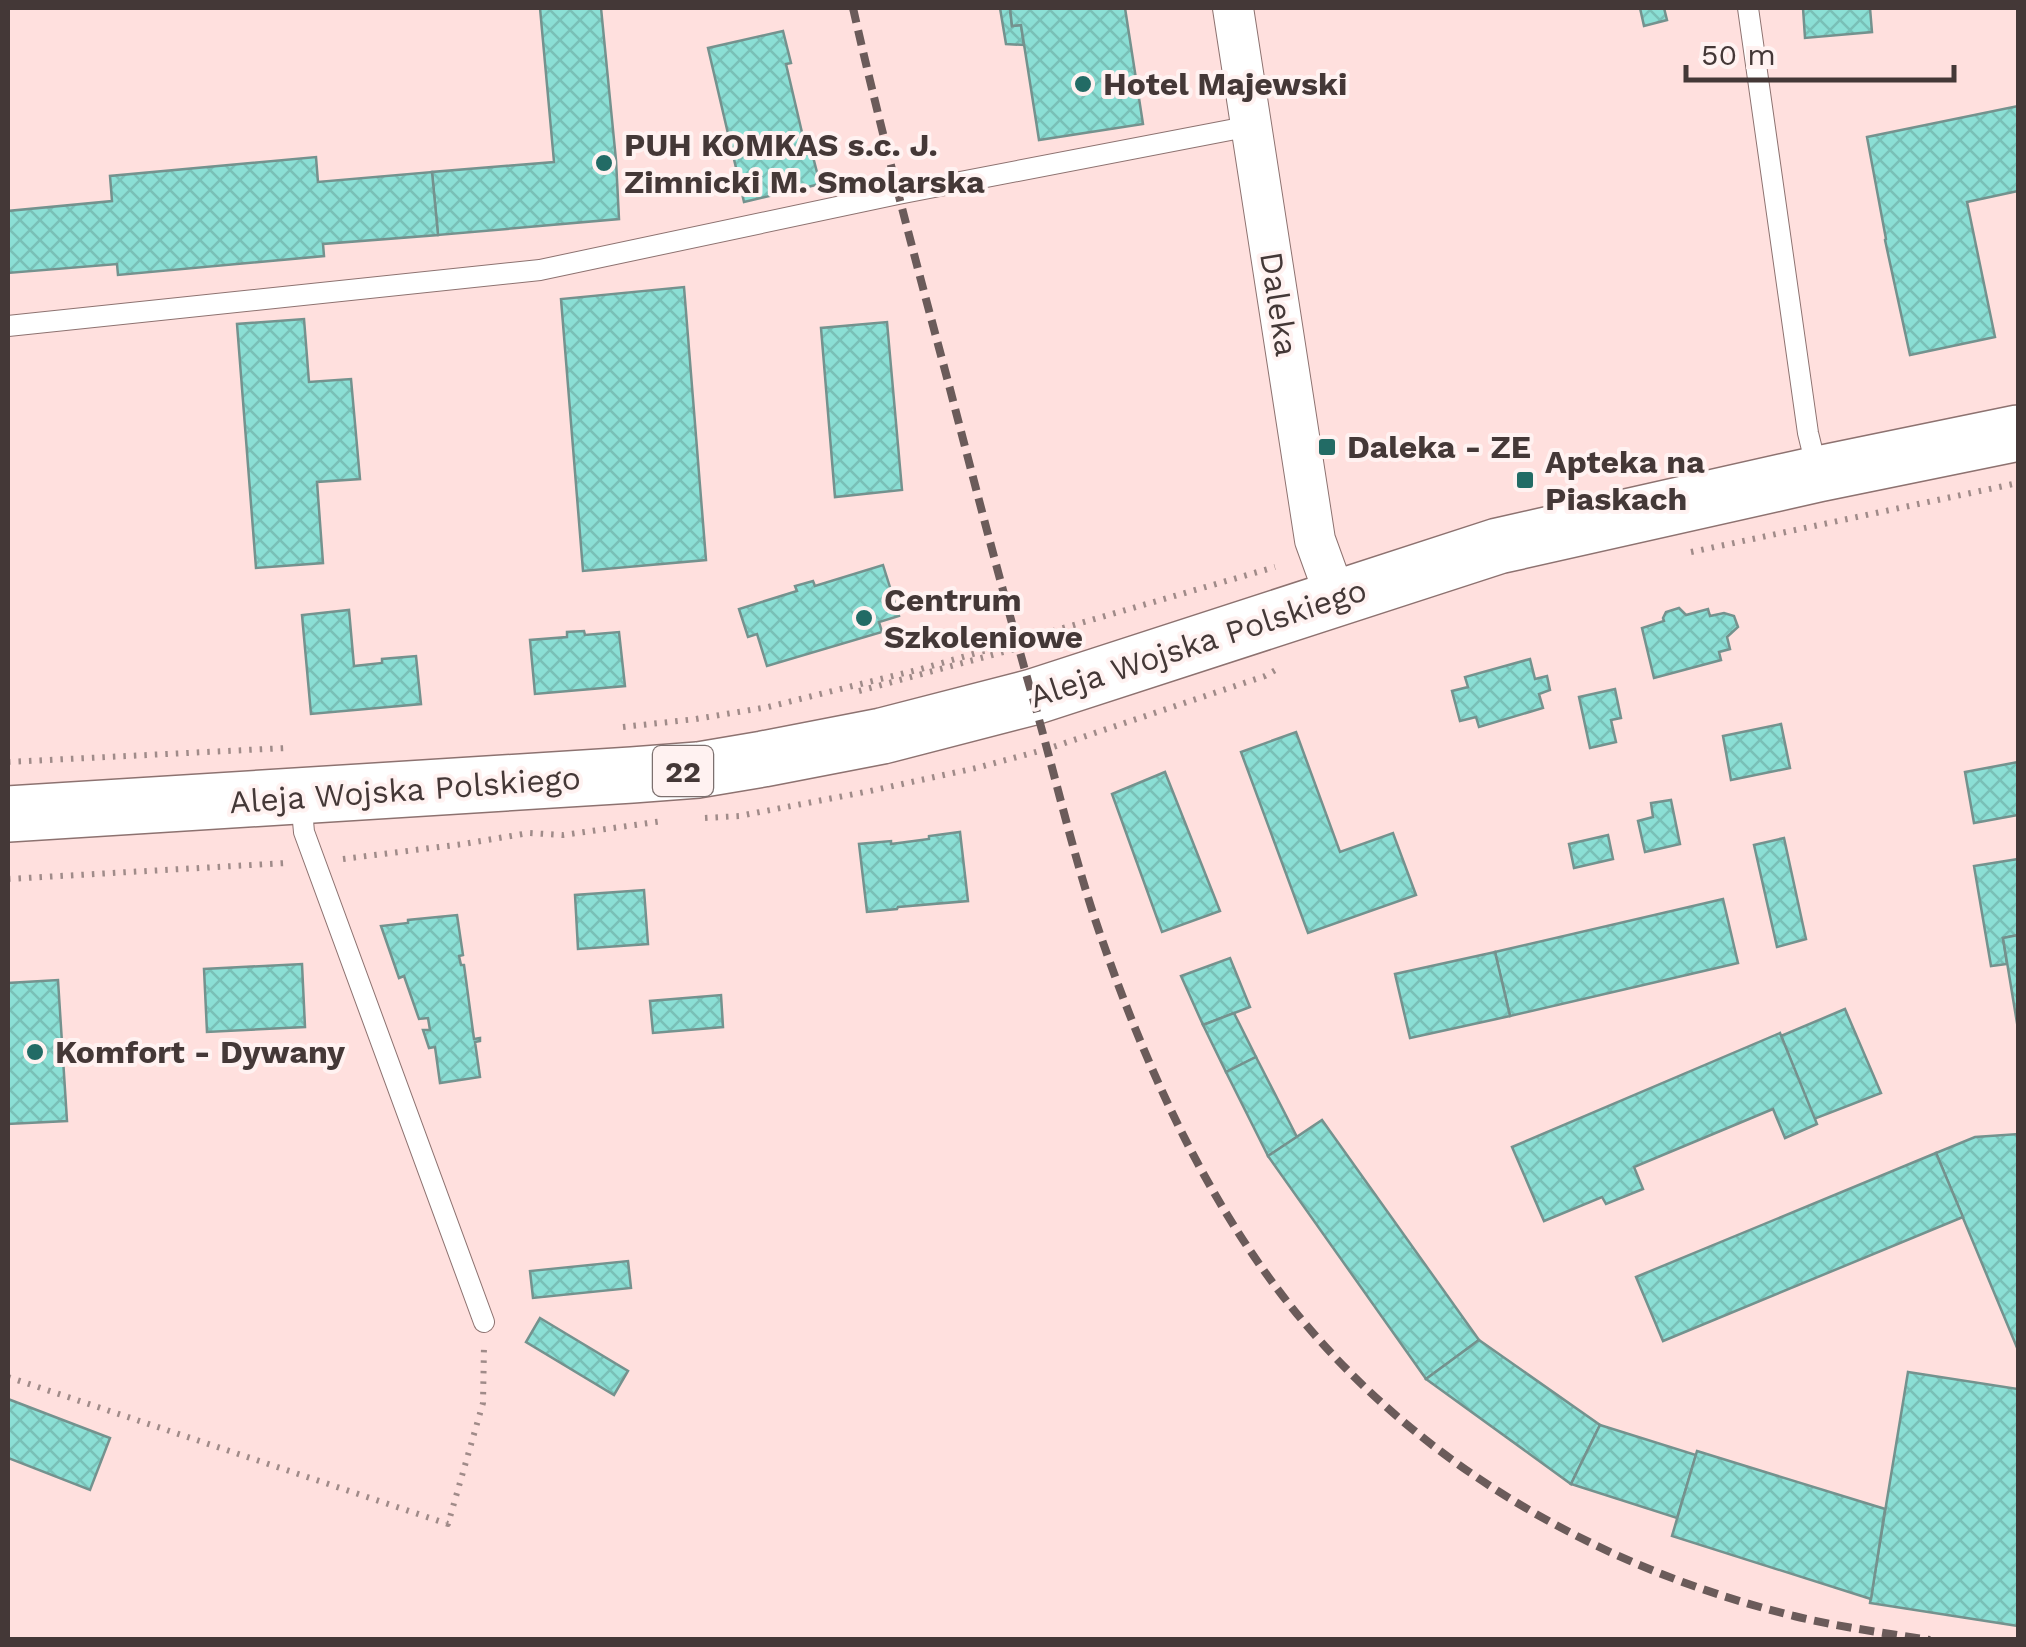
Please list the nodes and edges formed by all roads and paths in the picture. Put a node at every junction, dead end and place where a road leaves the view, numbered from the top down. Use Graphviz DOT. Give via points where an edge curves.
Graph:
graph roads {
  1 [pos="1233,8"];
  2 [pos="1748,8"];
  3 [pos="1251,126"];
  4 [pos="8,326"];
  5 [pos="2018,433"];
  6 [pos="1818,474"];
  7 [pos="1307,542"];
  8 [pos="1336,598"];
  9 [pos="618,730"];
  10 [pos="301,765"];
  11 [pos="8,766"];
  12 [pos="8,814"];
  13 [pos="484,1322"];
  14 [pos="8,1377"];
  1 -- 3 [label="street, Daleka"];
  2 -- 6 [label="lane"];
  3 -- 4 [label="lane" via="540,270"];
  3 -- 7 [label="street, Daleka"];
  5 -- 6 [label="main road, Aleja Wojska Polskiego / 22"];
  6 -- 8 [label="main road, Aleja Wojska Polskiego / 22" via="1498,546"];
  7 -- 8 [label="street, Daleka"];
  7 -- 9 [label="path" via="1293,546 1289,563 921,669 768,707"];
  8 -- 10 [label="main road, Aleja Wojska Polskiego / 22" via="1033,697 824,749 698,770 632,776"];
  10 -- 11 [label="path"];
  10 -- 12 [label="main road, Aleja Wojska Polskiego / 22"];
  10 -- 13 [label="lane" via="304,832"];
  13 -- 14 [label="path" via="483,1403 448,1524"];
}
